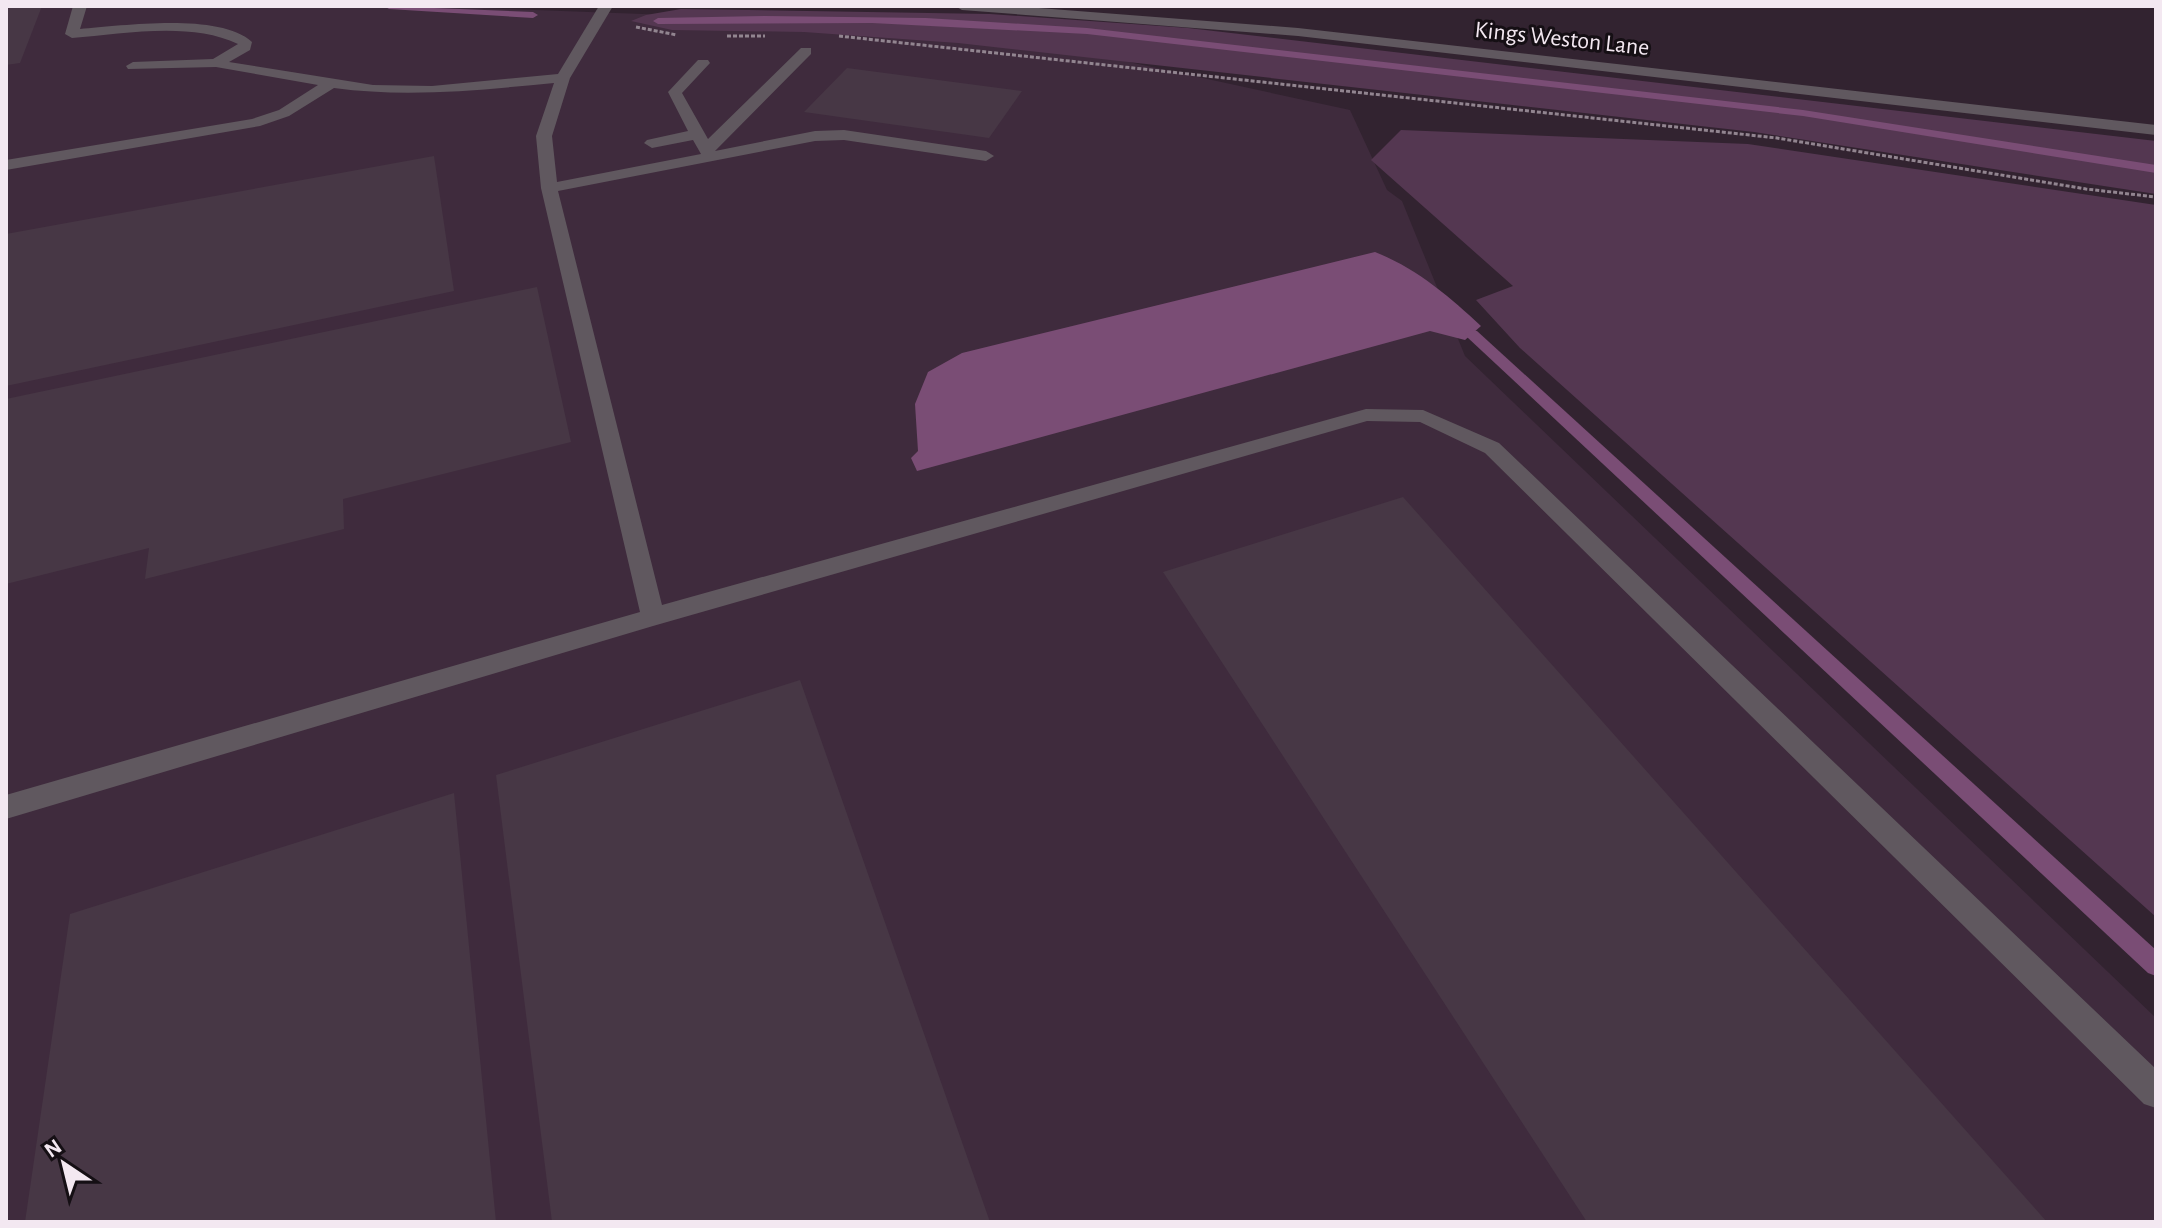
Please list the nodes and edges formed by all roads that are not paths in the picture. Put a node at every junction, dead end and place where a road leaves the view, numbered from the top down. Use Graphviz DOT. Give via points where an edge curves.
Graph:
graph roads {
  1 [pos="80,6"];
  2 [pos="606,6"];
  3 [pos="962,6"];
  4 [pos="806,51"];
  5 [pos="216,63"];
  6 [pos="703,63"];
  7 [pos="133,66"];
  8 [pos="563,78"];
  9 [pos="330,84"];
  10 [pos="2156,130"];
  11 [pos="697,134"];
  12 [pos="652,143"];
  13 [pos="708,152"];
  14 [pos="986,156"];
  15 [pos="6,165"];
  16 [pos="549,188"];
  17 [pos="653,617"];
  18 [pos="6,807"];
  19 [pos="2156,1092"];
  1 -- 5 [label="street" via="72,34 153,29 219,33 245,42 245,47"];
  2 -- 8 [label="street"];
  3 -- 10 [label="street, Kings Weston Lane" via="1213,19"];
  4 -- 13 [label="street"];
  5 -- 7 [label="street"];
  5 -- 9 [label="street"];
  6 -- 11 [label="street" via="675,92"];
  8 -- 9 [label="street" via="432,90"];
  8 -- 16 [label="street" via="544,136"];
  9 -- 15 [label="street" via="284,113 255,123"];
  11 -- 12 [label="street"];
  11 -- 13 [label="street"];
  13 -- 14 [label="street" via="844,135"];
  13 -- 16 [label="street"];
  16 -- 17 [label="street"];
  17 -- 18 [label="street"];
  17 -- 19 [label="street" via="1366,415 1423,416 1492,448"];
}
